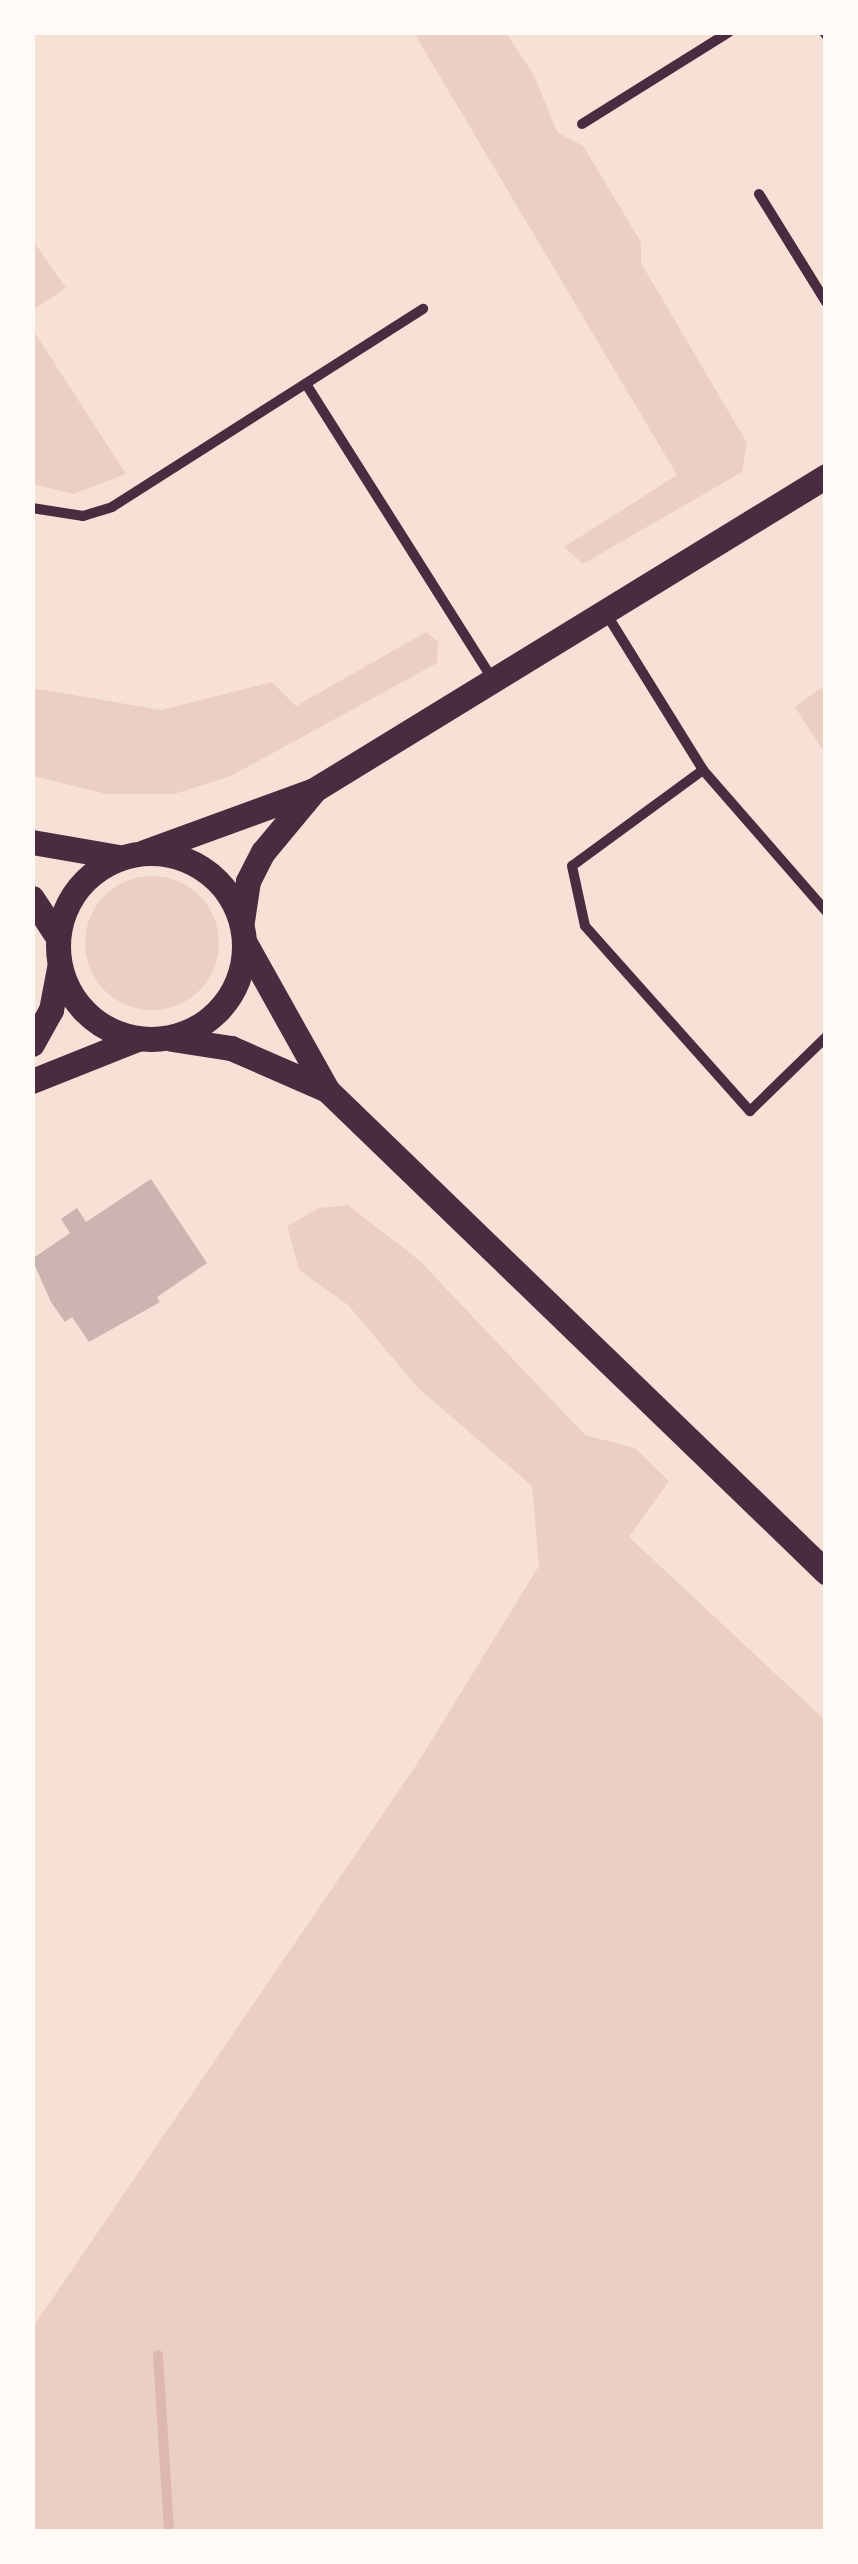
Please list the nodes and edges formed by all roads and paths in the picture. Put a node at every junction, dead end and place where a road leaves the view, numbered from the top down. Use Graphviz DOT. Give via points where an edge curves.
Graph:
graph roads {
  1 [pos="722,34"];
  2 [pos="582,124"];
  3 [pos="759,194"];
  4 [pos="826,302"];
  5 [pos="423,309"];
  6 [pos="306,384"];
  7 [pos="826,476"];
  8 [pos="32,508"];
  9 [pos="606,615"];
  10 [pos="494,681"];
  11 [pos="703,770"];
  12 [pos="314,790"];
  13 [pos="32,842"];
  14 [pos="132,855"];
  15 [pos="32,898"];
  16 [pos="826,911"];
  17 [pos="243,932"];
  18 [pos="57,936"];
  19 [pos="59,968"];
  20 [pos="826,1037"];
  21 [pos="169,1038"];
  22 [pos="137,1039"];
  23 [pos="32,1044"];
  24 [pos="32,1081"];
  25 [pos="327,1090"];
  26 [pos="826,1572"];
  1 -- 2 [label="street"];
  3 -- 4 [label="street"];
  5 -- 6 [label="street"];
  6 -- 8 [label="street" via="112,506 84,516"];
  6 -- 10 [label="street"];
  7 -- 9 [label="main road"];
  9 -- 10 [label="main road"];
  9 -- 11 [label="street"];
  10 -- 12 [label="main road"];
  11 -- 16 [label="street"];
  11 -- 20 [label="street" via="572,866 585,926 750,1111"];
  12 -- 14 [label="main road"];
  12 -- 17 [label="main road" via="248,881"];
  13 -- 14 [label="main road"];
  14 -- 17 [label="main road" via="170,854 204,870 231,897"];
  14 -- 18 [label="main road" via="77,888"];
  15 -- 18 [label="main road"];
  17 -- 21 [label="main road" via="240,976 224,1004 200,1026"];
  17 -- 25 [label="main road"];
  18 -- 19 [label="main road"];
  19 -- 22 [label="main road" via="74,1002 102,1027"];
  19 -- 23 [label="main road" via="51,1010"];
  21 -- 22 [label="main road"];
  21 -- 25 [label="main road" via="231,1048"];
  22 -- 24 [label="main road"];
  25 -- 26 [label="main road"];
}
